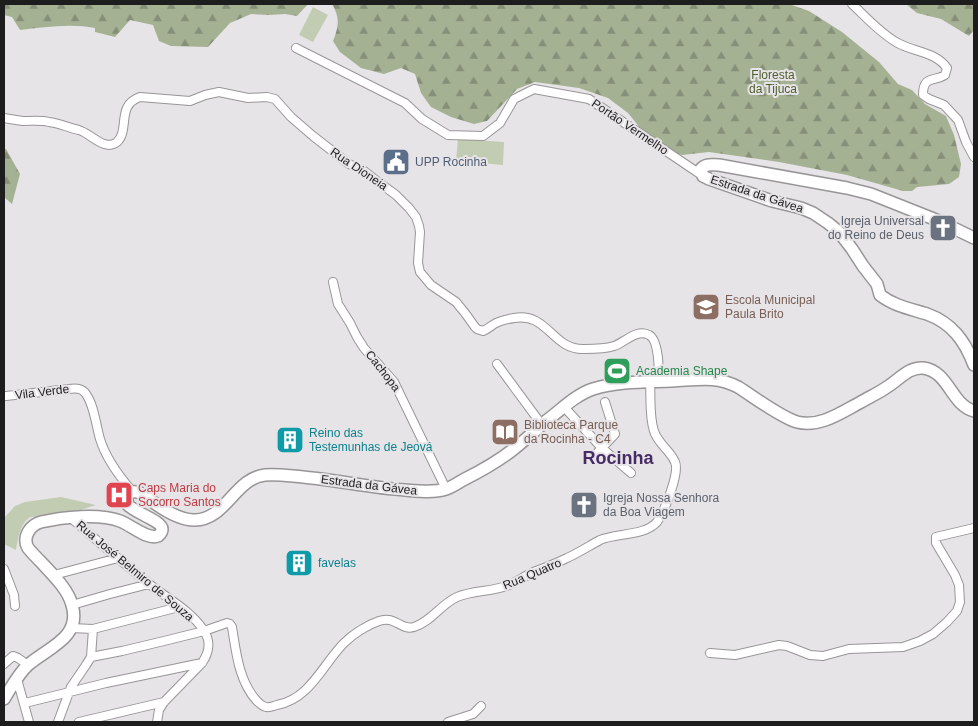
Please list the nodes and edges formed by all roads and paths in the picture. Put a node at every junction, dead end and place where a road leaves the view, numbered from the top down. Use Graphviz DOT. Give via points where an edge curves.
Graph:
graph roads {
  1 [pos="852,4"];
  2 [pos="296,48"];
  3 [pos="4,118"];
  4 [pos="974,157"];
  5 [pos="703,176"];
  6 [pos="974,238"];
  7 [pos="334,282"];
  8 [pos="497,364"];
  9 [pos="974,365"];
  10 [pos="654,382"];
  11 [pos="6,396"];
  12 [pos="605,402"];
  13 [pos="564,407"];
  14 [pos="974,410"];
  15 [pos="542,425"];
  16 [pos="600,450"];
  17 [pos="631,473"];
  18 [pos="446,489"];
  19 [pos="132,492"];
  20 [pos="71,518"];
  21 [pos="974,528"];
  22 [pos="118,558"];
  23 [pos="4,569"];
  24 [pos="54,575"];
  25 [pos="7,581"];
  26 [pos="149,584"];
  27 [pos="72,605"];
  28 [pos="15,606"];
  29 [pos="179,607"];
  30 [pos="71,628"];
  31 [pos="93,629"];
  32 [pos="204,631"];
  33 [pos="710,653"];
  34 [pos="90,657"];
  35 [pos="202,663"];
  36 [pos="4,664"];
  37 [pos="28,665"];
  38 [pos="18,678"];
  39 [pos="68,693"];
  40 [pos="4,699"];
  41 [pos="164,702"];
  42 [pos="25,703"];
  43 [pos="481,706"];
  44 [pos="462,720"];
  45 [pos="29,722"];
  46 [pos="58,722"];
  47 [pos="79,722"];
  48 [pos="157,722"];
  49 [pos="448,722"];
  1 -- 4 [label="street" via="889,38 943,62 947,68 945,75 926,83 923,95 944,105 958,120"];
  2 -- 5 [label="street, Portão Vermelho" via="405,103 422,119 448,135 484,136 500,123 514,99 534,89 589,99"];
  3 -- 10 [label="street, Rua Dioneia" via="50,122 81,130 103,144 111,144 121,135 128,105 140,97 190,101 213,92 248,98 271,97 330,150 364,171 409,208 419,226 420,272 430,285 456,302 477,329 483,330 516,317 532,318 566,346 576,349 613,347 636,334 647,334 653,338 657,350 659,364"];
  5 -- 6 [label="street, Estrada da Gávea" via="701,169 704,166 719,165 847,188 907,208"];
  5 -- 9 [label="street, Estrada da Gávea" via="800,208 828,222 877,284 880,295 894,304 942,320 959,335"];
  7 -- 18 [label="street, Cachopa" via="338,304 364,348 394,382"];
  8 -- 15 [label="street"];
  10 -- 13 [label="street, Estrada da Gávea" via="606,385 591,390"];
  10 -- 14 [label="street, Estrada da Gávea" via="724,381 788,418 813,423 834,416 888,387 906,372 924,368 937,373 962,404"];
  10 -- 32 [label="street, Rua Quatro" via="654,431 677,469 660,516 649,528 604,539 502,587 456,598 413,628 390,619 374,623 343,643 309,687 280,705 263,706 249,692 238,662 230,624"];
  11 -- 19 [label="street, Vila Verde" via="76,388 85,392 106,456"];
  12 -- 16 [label="street" via="615,434"];
  13 -- 15 [label="street, Estrada da Gávea"];
  13 -- 16 [label="street"];
  15 -- 18 [label="street, Estrada da Gávea" via="514,449"];
  16 -- 17 [label="street"];
  18 -- 19 [label="street, Estrada da Gávea" via="395,490 314,478 262,475 246,483 211,515 193,520 174,515 144,495"];
  19 -- 20 [label="street" via="127,495 126,504 159,524 162,532 158,536 152,537 113,519 95,516"];
  20 -- 22 [label="street, Rua José Belmiro de Souza"];
  20 -- 24 [label="street" via="37,523 27,534 28,547"];
  21 -- 33 [label="street" via="936,537 936,543 955,575 960,602 948,622 926,638 903,647 849,648 824,656 779,645 735,655"];
  22 -- 24 [label="street"];
  22 -- 26 [label="street, Rua José Belmiro de Souza"];
  23 -- 25 [label="street"];
  24 -- 27 [label="street"];
  25 -- 28 [label="street"];
  26 -- 27 [label="street"];
  26 -- 29 [label="street, Rua José Belmiro de Souza"];
  27 -- 30 [label="street"];
  29 -- 31 [label="street"];
  29 -- 32 [label="street, Rua José Belmiro de Souza" via="192,616"];
  30 -- 31 [label="street"];
  30 -- 37 [label="street" via="59,643"];
  31 -- 34 [label="street"];
  32 -- 34 [label="street"];
  32 -- 35 [label="street, Rua José Belmiro de Souza" via="209,645"];
  34 -- 39 [label="street"];
  35 -- 39 [label="street"];
  35 -- 41 [label="street, Rua José Belmiro de Souza"];
  36 -- 37 [label="street" via="13,656"];
  37 -- 38 [label="street"];
  38 -- 40 [label="street"];
  38 -- 42 [label="street"];
  39 -- 42 [label="street"];
  39 -- 46 [label="street"];
  41 -- 47 [label="street"];
  41 -- 48 [label="street, Rua José Belmiro de Souza"];
  42 -- 45 [label="street"];
  43 -- 44 [label="street"];
  44 -- 49 [label="street"];
}
